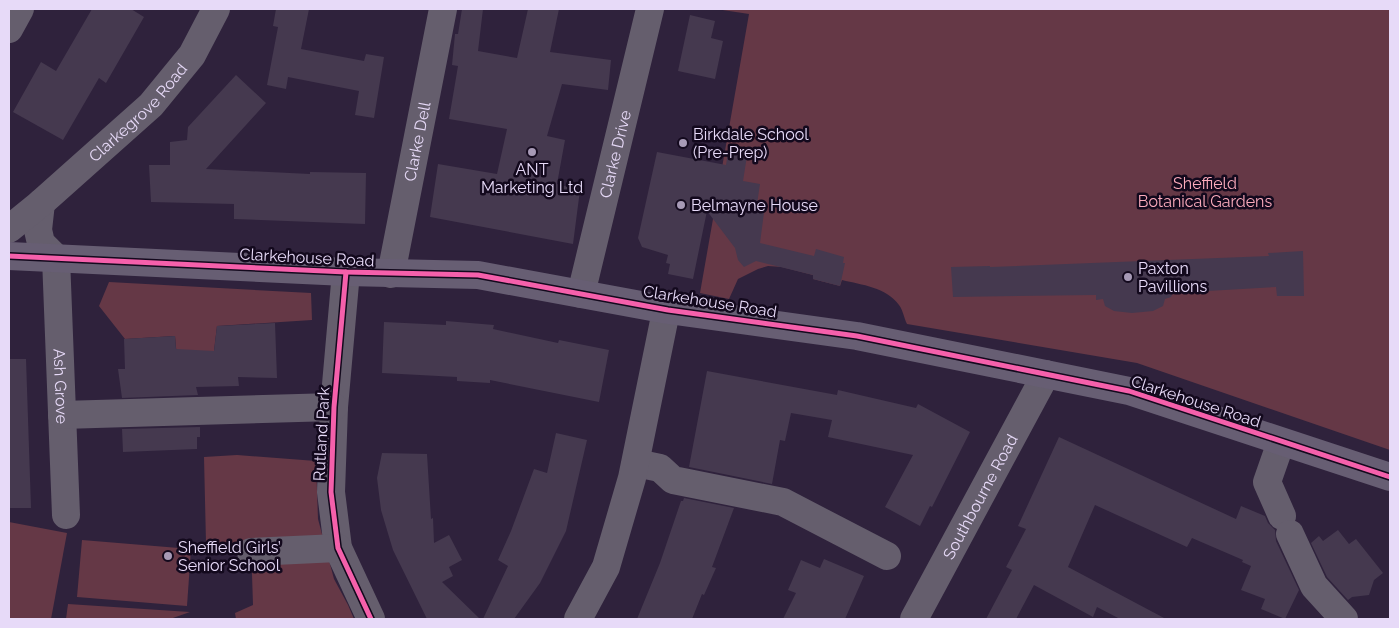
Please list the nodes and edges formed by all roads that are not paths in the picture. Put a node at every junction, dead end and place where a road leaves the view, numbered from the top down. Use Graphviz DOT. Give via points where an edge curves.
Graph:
graph roads {
  1 [pos="20,9"];
  2 [pos="216,9"];
  3 [pos="443,9"];
  4 [pos="650,12"];
  5 [pos="9,29"];
  6 [pos="41,203"];
  7 [pos="9,229"];
  8 [pos="9,256"];
  9 [pos="56,258"];
  10 [pos="346,272"];
  11 [pos="391,274"];
  12 [pos="581,294"];
  13 [pos="668,310"];
  14 [pos="1046,374"];
  15 [pos="334,407"];
  16 [pos="62,415"];
  17 [pos="1282,442"];
  18 [pos="636,463"];
  19 [pos="1390,477"];
  20 [pos="66,515"];
  21 [pos="338,548"];
  22 [pos="251,552"];
  23 [pos="886,556"];
  24 [pos="371,619"];
  25 [pos="578,619"];
  26 [pos="914,619"];
  27 [pos="1344,619"];
  1 -- 5 [label="street"];
  2 -- 6 [label="street, Clarkegrove Road" via="192,54 151,105"];
  3 -- 11 [label="street, Clarke Dell"];
  4 -- 12 [label="street, Clarke Drive"];
  6 -- 7 [label="street, Clarkegrove Road"];
  6 -- 9 [label="street" via="38,230 41,243"];
  8 -- 9 [label="main road, Clarkehouse Road"];
  9 -- 10 [label="main road, Clarkehouse Road"];
  9 -- 16 [label="street, Ash Grove"];
  10 -- 11 [label="main road, Clarkehouse Road"];
  10 -- 15 [label="street, Rutland Park"];
  11 -- 12 [label="main road, Clarkehouse Road" via="478,274"];
  12 -- 13 [label="main road, Clarkehouse Road"];
  13 -- 14 [label="main road, Clarkehouse Road" via="857,336"];
  13 -- 18 [label="street"];
  14 -- 17 [label="main road, Clarkehouse Road" via="1129,391"];
  14 -- 26 [label="street, Southbourne Road"];
  15 -- 16 [label="street"];
  15 -- 21 [label="street, Rutland Park" via="331,492"];
  16 -- 20 [label="street, Ash Grove"];
  17 -- 19 [label="main road, Clarkehouse Road"];
  17 -- 27 [label="street" via="1267,482 1314,586"];
  18 -- 23 [label="street" via="660,468 673,480 783,502"];
  18 -- 25 [label="street" via="606,567"];
  21 -- 22 [label="street"];
  21 -- 24 [label="street, Rutland Park"];
}
